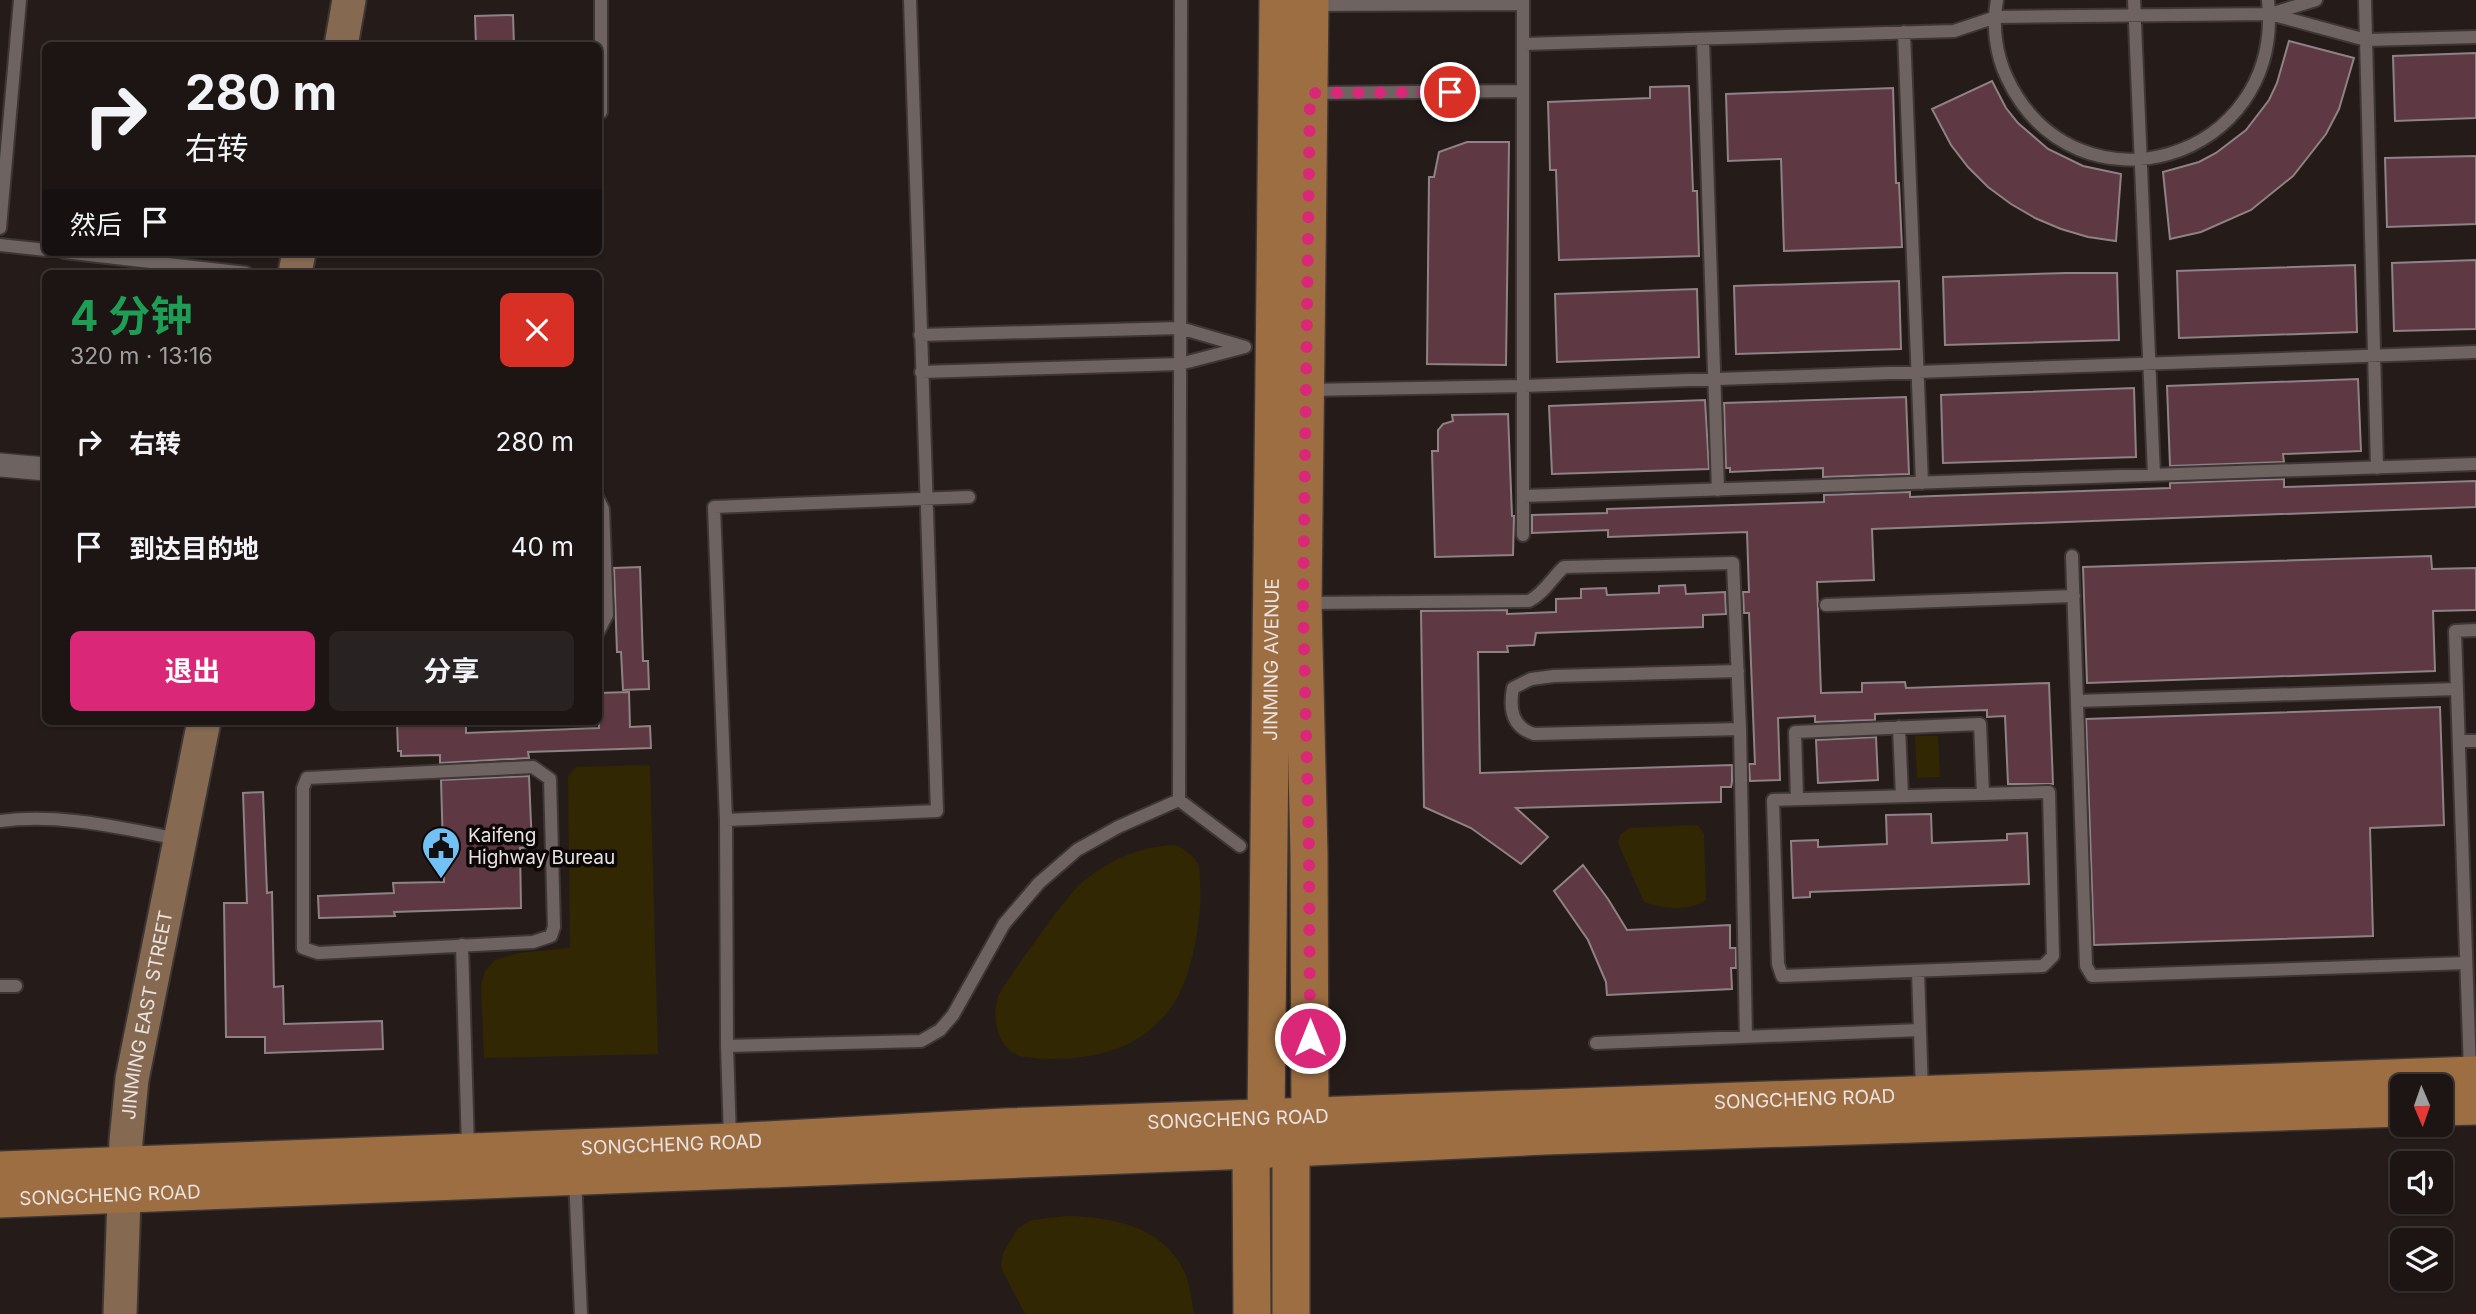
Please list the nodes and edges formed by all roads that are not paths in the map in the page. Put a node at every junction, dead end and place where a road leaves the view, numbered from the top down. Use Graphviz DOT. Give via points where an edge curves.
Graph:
graph roads {
  1 [pos="20,0"];
  2 [pos="349,0"];
  3 [pos="601,0"];
  4 [pos="910,0"];
  5 [pos="1181,0"];
  6 [pos="1995,0"];
  7 [pos="2134,0"];
  8 [pos="2316,0"];
  9 [pos="2365,0"];
  10 [pos="1300,2"];
  11 [pos="1523,2"];
  12 [pos="2269,7"];
  13 [pos="2135,15"];
  14 [pos="1996,17"];
  15 [pos="1904,32"];
  16 [pos="2476,37"];
  17 [pos="1703,39"];
  18 [pos="2366,40"];
  19 [pos="342,42"];
  20 [pos="601,42"];
  21 [pos="1523,44"];
  22 [pos="1523,92"];
  23 [pos="1310,93"];
  24 [pos="2140,159"];
  25 [pos="0,228"];
  26 [pos="0,245"];
  27 [pos="42,250"];
  28 [pos="99,256"];
  29 [pos="220,270"];
  30 [pos="1180,328"];
  31 [pos="920,335"];
  32 [pos="1261,347"];
  33 [pos="2476,352"];
  34 [pos="2374,356"];
  35 [pos="2149,363"];
  36 [pos="1180,364"];
  37 [pos="921,372"];
  38 [pos="1917,372"];
  39 [pos="1714,379"];
  40 [pos="1523,386"];
  41 [pos="1305,390"];
  42 [pos="2476,464"];
  43 [pos="0,465"];
  44 [pos="2377,468"];
  45 [pos="42,469"];
  46 [pos="2154,475"];
  47 [pos="1922,483"];
  48 [pos="1718,490"];
  49 [pos="1523,496"];
  50 [pos="969,497"];
  51 [pos="925,499"];
  52 [pos="602,507"];
  53 [pos="1523,535"];
  54 [pos="2072,556"];
  55 [pos="2074,596"];
  56 [pos="1303,603"];
  57 [pos="1826,605"];
  58 [pos="602,624"];
  59 [pos="2476,630"];
  60 [pos="1738,671"];
  61 [pos="2457,689"];
  62 [pos="2077,701"];
  63 [pos="203,725"];
  64 [pos="1899,727"];
  65 [pos="1740,729"];
  66 [pos="2459,741"];
  67 [pos="2476,741"];
  68 [pos="1983,794"];
  69 [pos="1902,796"];
  70 [pos="1797,799"];
  71 [pos="1179,800"];
  72 [pos="726,820"];
  73 [pos="0,821"];
  74 [pos="180,839"];
  75 [pos="1240,846"];
  76 [pos="462,945"];
  77 [pos="2466,963"];
  78 [pos="1917,971"];
  79 [pos="0,986"];
  80 [pos="16,986"];
  81 [pos="1920,1030"];
  82 [pos="1746,1037"];
  83 [pos="1596,1043"];
  84 [pos="727,1046"];
  85 [pos="2474,1085"];
  86 [pos="1922,1096"];
  87 [pos="2454,1098"];
  88 [pos="2390,1108"];
  89 [pos="1310,1117"];
  90 [pos="1258,1134"];
  91 [pos="730,1142"];
  92 [pos="1291,1148"];
  93 [pos="468,1152"];
  94 [pos="0,1170"];
  95 [pos="575,1175"];
  96 [pos="124,1180"];
  97 [pos="0,1199"];
  98 [pos="120,1314"];
  99 [pos="581,1314"];
  100 [pos="1252,1314"];
  101 [pos="1291,1314"];
  1 -- 25 [label="lane"];
  2 -- 19 [label="street"];
  3 -- 20 [label="lane"];
  4 -- 31 [label="lane"];
  5 -- 30 [label="lane"];
  6 -- 14 [label="lane"];
  7 -- 13 [label="lane"];
  8 -- 12 [label="lane"];
  9 -- 18 [label="lane"];
  10 -- 11 [label="lane"];
  10 -- 23 [label="main road, JINMING AVENUE"];
  10 -- 32 [label="main road, JINMING AVENUE"];
  11 -- 21 [label="lane"];
  12 -- 13 [label="lane"];
  12 -- 18 [label="lane"];
  12 -- 24 [label="lane" via="2264,62 2233,116 2181,151"];
  13 -- 14 [label="lane"];
  13 -- 24 [label="lane"];
  14 -- 15 [label="lane" via="1954,31"];
  14 -- 24 [label="lane" via="2004,71 2041,125 2097,155"];
  15 -- 17 [label="lane"];
  15 -- 38 [label="lane"];
  16 -- 18 [label="lane"];
  17 -- 21 [label="lane"];
  17 -- 39 [label="lane"];
  18 -- 34 [label="lane"];
  21 -- 22 [label="lane"];
  22 -- 23 [label="lane"];
  22 -- 40 [label="lane"];
  23 -- 41 [label="main road, JINMING AVENUE"];
  24 -- 35 [label="lane"];
  26 -- 27 [label="lane"];
  28 -- 29 [label="lane"];
  30 -- 31 [label="lane"];
  30 -- 32 [label="lane"];
  30 -- 36 [label="lane"];
  31 -- 37 [label="lane"];
  32 -- 36 [label="lane"];
  32 -- 90 [label="main road, JINMING AVENUE"];
  33 -- 34 [label="lane"];
  34 -- 35 [label="lane"];
  34 -- 44 [label="lane"];
  35 -- 38 [label="lane"];
  35 -- 46 [label="lane"];
  36 -- 37 [label="lane"];
  36 -- 71 [label="lane"];
  37 -- 51 [label="lane"];
  38 -- 39 [label="lane"];
  38 -- 47 [label="lane"];
  39 -- 40 [label="lane"];
  39 -- 48 [label="lane"];
  40 -- 41 [label="lane"];
  40 -- 49 [label="lane"];
  41 -- 56 [label="main road, JINMING AVENUE"];
  42 -- 44 [label="lane"];
  43 -- 45 [label="street"];
  44 -- 46 [label="lane"];
  46 -- 47 [label="lane"];
  47 -- 48 [label="lane"];
  48 -- 49 [label="lane"];
  49 -- 53 [label="lane"];
  50 -- 51 [label="lane"];
  51 -- 72 [label="lane" via="937,811"];
  51 -- 72 [label="lane" via="714,507"];
  52 -- 58 [label="lane" via="607,615"];
  54 -- 55 [label="lane"];
  55 -- 57 [label="lane"];
  55 -- 62 [label="lane"];
  56 -- 60 [label="lane" via="1529,601 1542,594 1564,568 1733,563"];
  56 -- 89 [label="main road, JINMING AVENUE"];
  59 -- 61 [label="lane" via="2455,631"];
  60 -- 65 [label="lane"];
  60 -- 65 [label="lane" via="1531,679 1513,688 1512,713 1518,726 1534,734"];
  61 -- 62 [label="lane"];
  61 -- 66 [label="lane"];
  62 -- 77 [label="lane" via="2086,965 2092,976"];
  63 -- 74 [label="street, JINMING EAST STREET"];
  64 -- 68 [label="lane" via="1980,724"];
  64 -- 69 [label="lane"];
  64 -- 70 [label="lane" via="1795,732"];
  65 -- 82 [label="lane"];
  66 -- 67 [label="lane"];
  66 -- 77 [label="lane"];
  68 -- 69 [label="lane"];
  68 -- 78 [label="lane" via="2049,792 2053,956 2043,966"];
  69 -- 70 [label="lane"];
  70 -- 78 [label="lane" via="1773,800 1782,976"];
  71 -- 75 [label="lane"];
  71 -- 84 [label="lane" via="1077,850 1039,883 1004,924 953,1015 921,1041"];
  72 -- 84 [label="lane"];
  73 -- 74 [label="lane" via="78,821"];
  74 -- 96 [label="street, JINMING EAST STREET" via="132,1079"];
  76 -- 76 [label="lane" via="318,953 303,948 303,788 307,778 533,767 550,779 551,936 533,942"];
  76 -- 93 [label="lane"];
  77 -- 85 [label="lane"];
  78 -- 81 [label="lane"];
  79 -- 80 [label="lane"];
  81 -- 82 [label="lane"];
  81 -- 86 [label="lane"];
  82 -- 83 [label="lane"];
  84 -- 91 [label="lane"];
  85 -- 86 [label="main road, SONGCHENG ROAD"];
  85 -- 87 [label="main road"];
  86 -- 89 [label="main road, SONGCHENG ROAD"];
  88 -- 92 [label="main road, SONGCHENG ROAD"];
  89 -- 90 [label="main road, SONGCHENG ROAD"];
  89 -- 92 [label="main road"];
  90 -- 91 [label="main road, SONGCHENG ROAD" via="1005,1127"];
  90 -- 92 [label="main road, SONGCHENG ROAD"];
  90 -- 95 [label="main road, SONGCHENG ROAD"];
  90 -- 100 [label="main road, JINMING AVENUE"];
  91 -- 93 [label="main road, SONGCHENG ROAD"];
  92 -- 101 [label="main road"];
  93 -- 96 [label="main road, SONGCHENG ROAD"];
  94 -- 96 [label="main road, SONGCHENG ROAD"];
  95 -- 96 [label="main road, SONGCHENG ROAD"];
  95 -- 99 [label="lane"];
  96 -- 97 [label="main road, SONGCHENG ROAD"];
  96 -- 98 [label="street, JINMING EAST STREET"];
}
